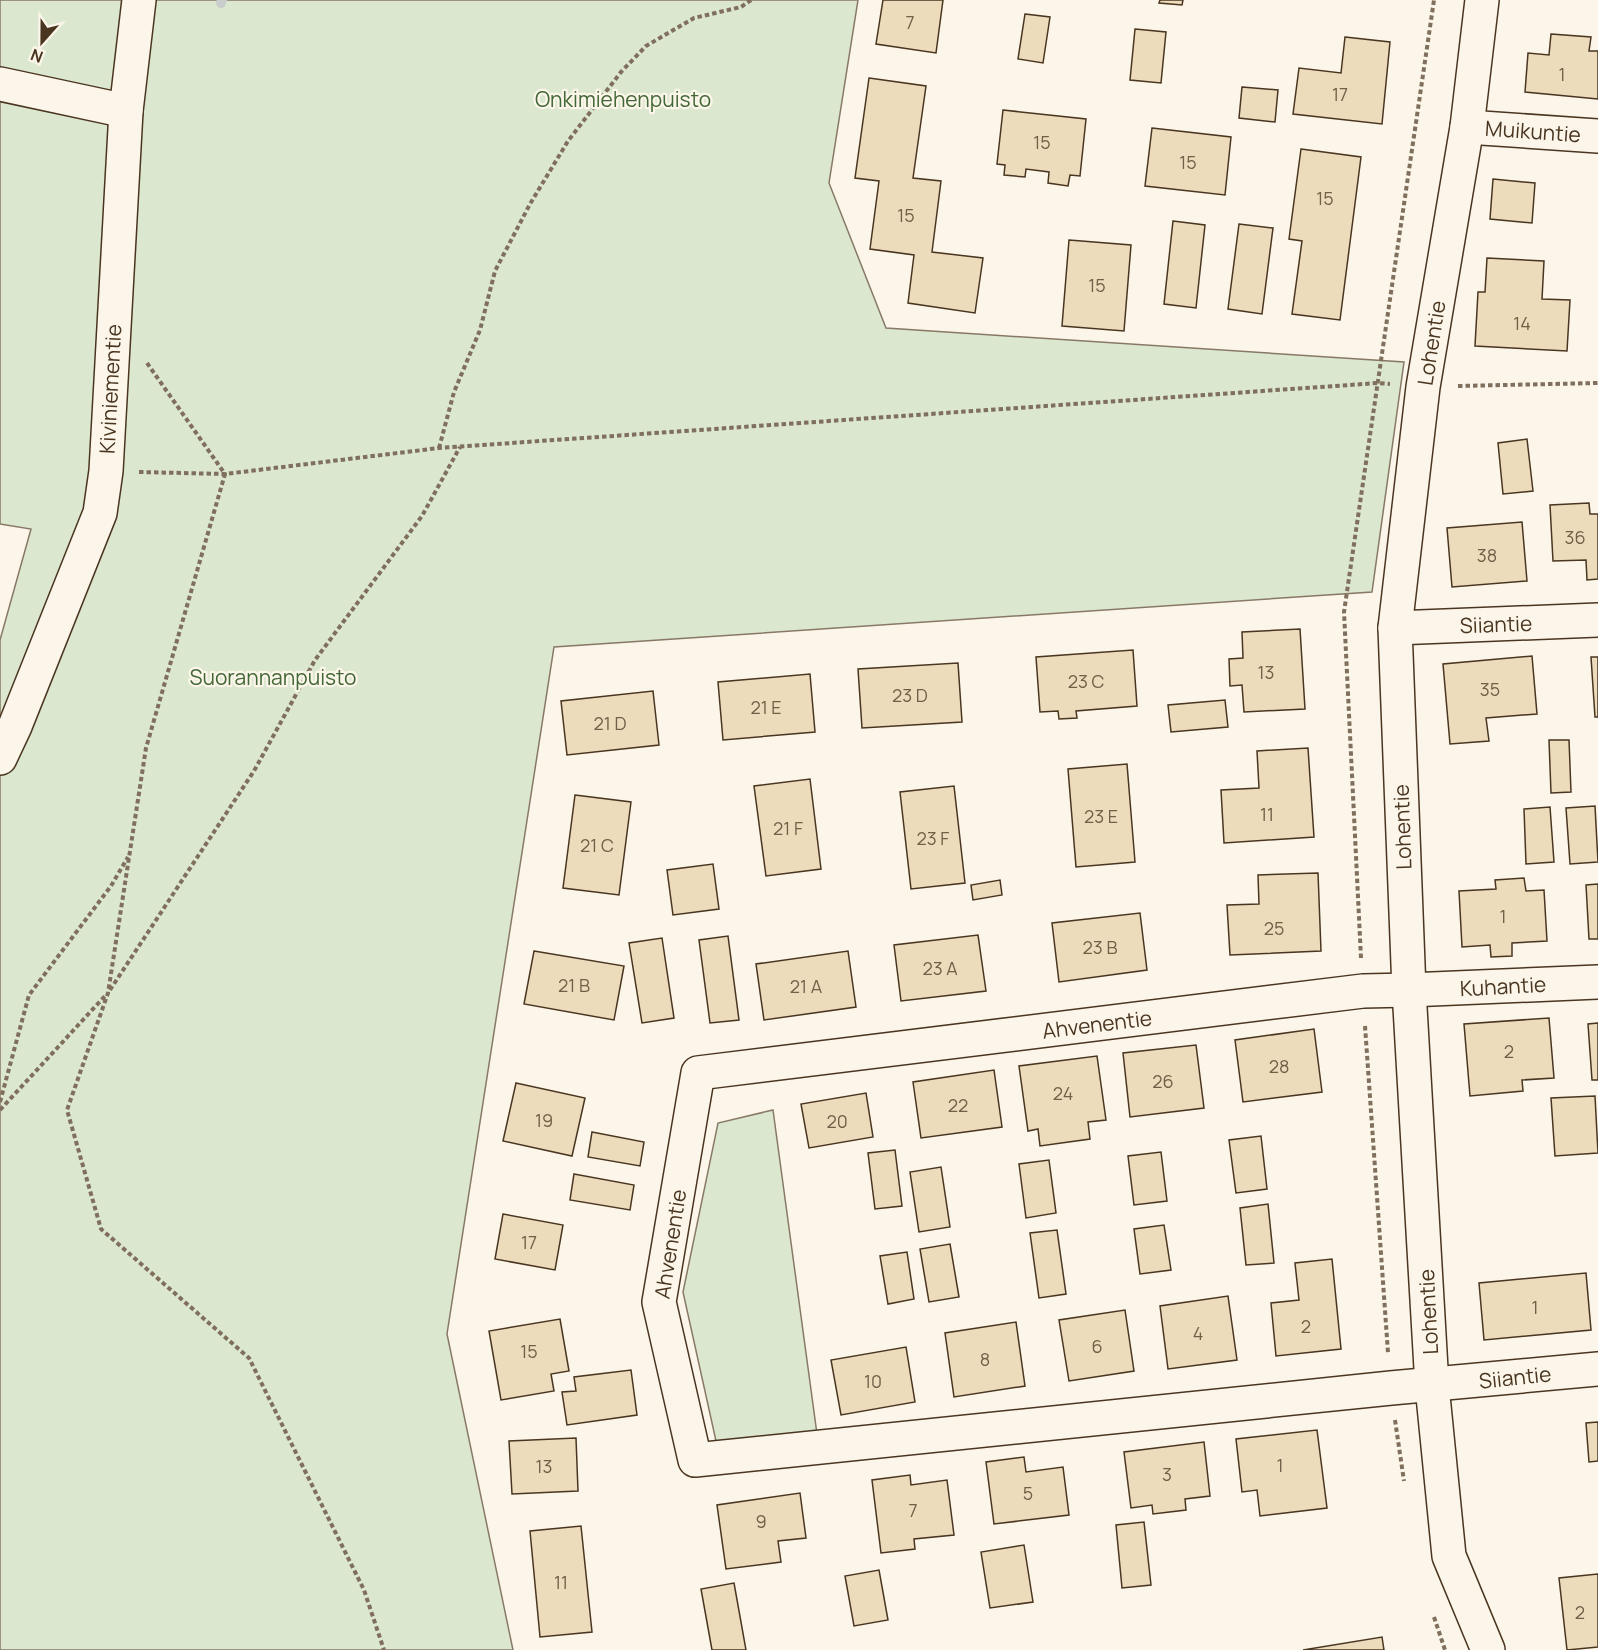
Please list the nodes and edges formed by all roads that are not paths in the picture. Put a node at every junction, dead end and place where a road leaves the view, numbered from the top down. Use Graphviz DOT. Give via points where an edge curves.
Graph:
graph roads {
  1 [pos="139,0"];
  2 [pos="1482,0"];
  3 [pos="0,84"];
  4 [pos="126,111"];
  5 [pos="1467,127"];
  6 [pos="1598,136"];
  7 [pos="1598,620"];
  8 [pos="1395,628"];
  9 [pos="0,758"];
  10 [pos="1598,982"];
  11 [pos="1409,990"];
  12 [pos="1598,1369"];
  13 [pos="1432,1386"];
  14 [pos="1488,1650"];
  1 -- 4 [label="street, Kiviniementie"];
  2 -- 5 [label="street, Lohentie"];
  3 -- 4 [label="street"];
  4 -- 9 [label="street, Kiviniementie" via="106,471 100,513"];
  5 -- 6 [label="street, Muikuntie"];
  5 -- 8 [label="street, Lohentie" via="1423,387"];
  7 -- 8 [label="street, Siiantie"];
  8 -- 11 [label="street, Lohentie"];
  10 -- 11 [label="street, Kuhantie"];
  11 -- 13 [label="street, Lohentie"];
  11 -- 13 [label="street, Ahvenentie" via="1363,990 698,1073 659,1302 695,1460"];
  12 -- 13 [label="street, Siiantie"];
  13 -- 14 [label="street, Lohentie" via="1449,1556"];
}
